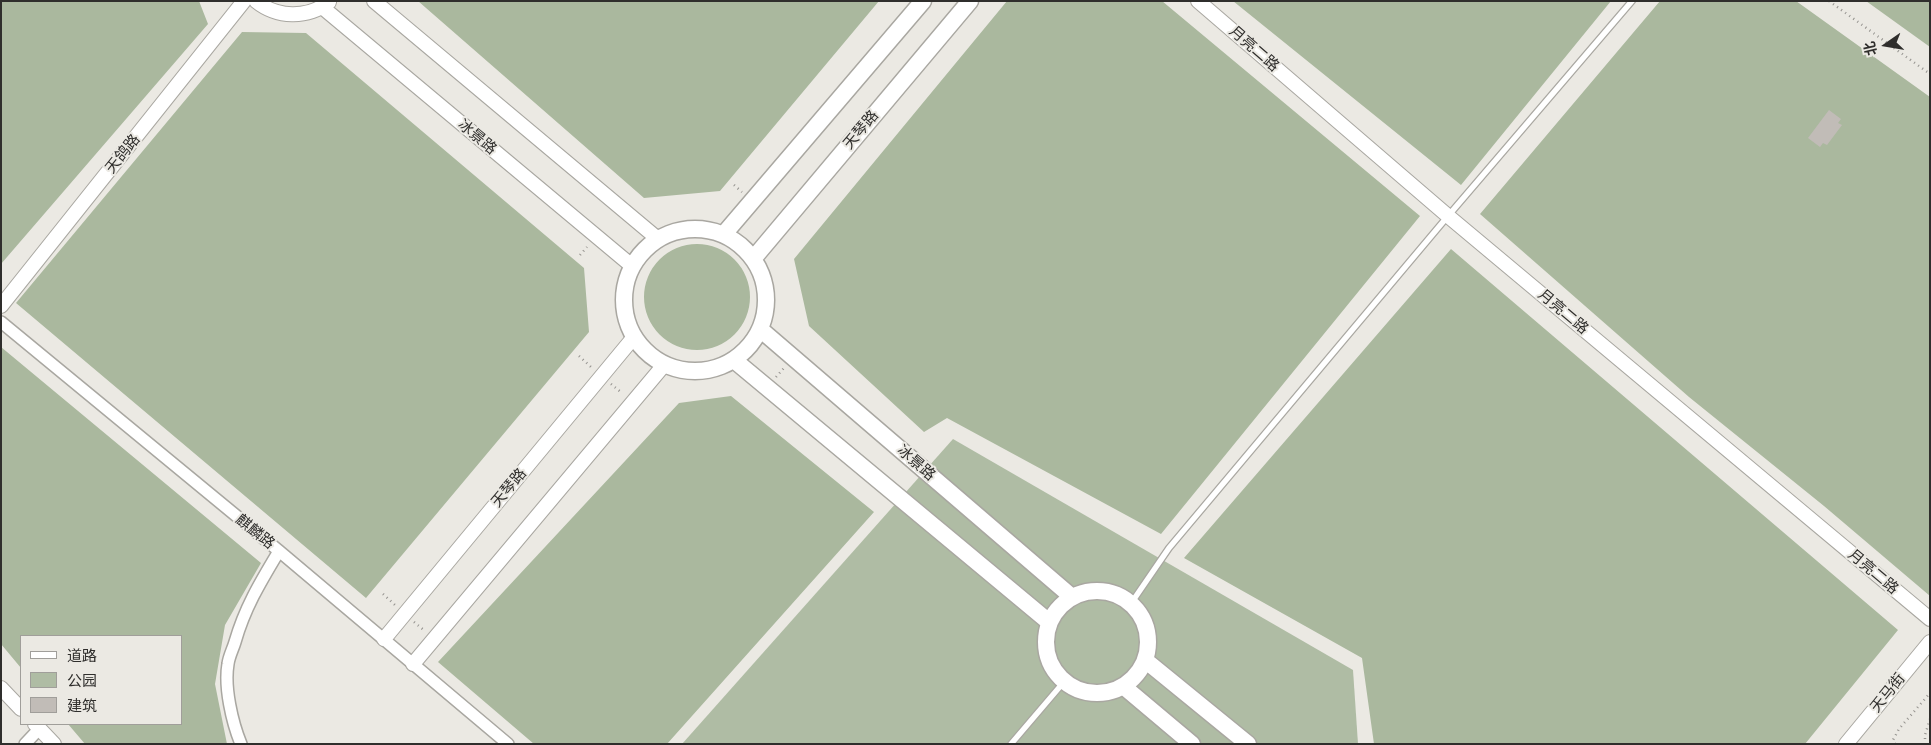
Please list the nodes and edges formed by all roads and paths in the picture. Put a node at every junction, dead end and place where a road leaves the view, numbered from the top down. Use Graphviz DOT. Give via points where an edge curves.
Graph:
graph roads {
  1 [pos="244,1"];
  2 [pos="256,1"];
  3 [pos="374,1"];
  4 [pos="923,1"];
  5 [pos="970,1"];
  6 [pos="1198,1"];
  7 [pos="1632,1"];
  8 [pos="1829,1"];
  9 [pos="326,4"];
  10 [pos="1930,74"];
  11 [pos="1448,216"];
  12 [pos="724,234"];
  13 [pos="658,239"];
  14 [pos="753,259"];
  15 [pos="632,266"];
  16 [pos="1,306"];
  17 [pos="1,322"];
  18 [pos="760,329"];
  19 [pos="634,337"];
  20 [pos="793,358"];
  21 [pos="734,360"];
  22 [pos="664,365"];
  23 [pos="767,387"];
  24 [pos="279,551"];
  25 [pos="1072,597"];
  26 [pos="1132,602"];
  27 [pos="1930,619"];
  28 [pos="1049,622"];
  29 [pos="384,639"];
  30 [pos="1930,642"];
  31 [pos="1145,660"];
  32 [pos="413,664"];
  33 [pos="1064,683"];
  34 [pos="1123,686"];
  35 [pos="1,688"];
  36 [pos="1929,694"];
  37 [pos="20,708"];
  38 [pos="1930,719"];
  39 [pos="37,726"];
  40 [pos="25,744"];
  41 [pos="54,744"];
  42 [pos="241,744"];
  43 [pos="508,744"];
  44 [pos="1011,744"];
  45 [pos="1192,744"];
  46 [pos="1248,744"];
  47 [pos="1846,744"];
  48 [pos="1895,744"];
  49 [pos="1925,744"];
  1 -- 16 [label="street, 天鸽路"];
  2 -- 9 [label="street" via="264,8 284,14 304,14"];
  3 -- 13 [label="street"];
  4 -- 12 [label="main road"];
  5 -- 14 [label="main road, 天琴路"];
  6 -- 11 [label="street, 月亮二路"];
  7 -- 11 [label="lane"];
  8 -- 10 [label="path"];
  9 -- 15 [label="street, 冰景路"];
  11 -- 26 [label="lane" via="1169,548"];
  11 -- 27 [label="street, 月亮二路"];
  12 -- 13 [label="main road" via="702,228 679,230"];
  12 -- 14 [label="main road" via="740,244"];
  13 -- 15 [label="main road"];
  14 -- 18 [label="main road" via="764,281 766,305"];
  15 -- 19 [label="main road" via="624,290 625,314"];
  17 -- 24 [label="street, 麒麟路"];
  18 -- 20 [label="main road, 冰景路"];
  18 -- 21 [label="main road" via="750,346"];
  19 -- 22 [label="main road" via="647,353"];
  19 -- 29 [label="street, 天琴路"];
  20 -- 23 [label="path"];
  20 -- 25 [label="main road, 冰景路"];
  21 -- 22 [label="main road" via="712,370 688,371"];
  21 -- 23 [label="main road"];
  22 -- 32 [label="street"];
  23 -- 28 [label="main road"];
  24 -- 29 [label="street, 麒麟路"];
  24 -- 42 [label="street" via="253,594 228,664 228,696"];
  25 -- 26 [label="main road" via="1088,591 1104,591"];
  25 -- 28 [label="main road" via="1058,608"];
  26 -- 31 [label="main road" via="1144,620 1148,636"];
  28 -- 33 [label="main road" via="1047,656 1054,672"];
  29 -- 32 [label="street, 麒麟路"];
  30 -- 47 [label="street, 天马街"];
  31 -- 34 [label="main road" via="1131,681"];
  31 -- 46 [label="main road"];
  32 -- 43 [label="street, 麒麟路"];
  33 -- 34 [label="main road" via="1082,692 1099,694"];
  33 -- 44 [label="lane"];
  34 -- 45 [label="main road"];
  35 -- 37 [label="street"];
  36 -- 48 [label="path" via="1899,728 1893,740"];
  38 -- 49 [label="path" via="1924,735"];
  39 -- 40 [label="street"];
  39 -- 41 [label="street"];
}
